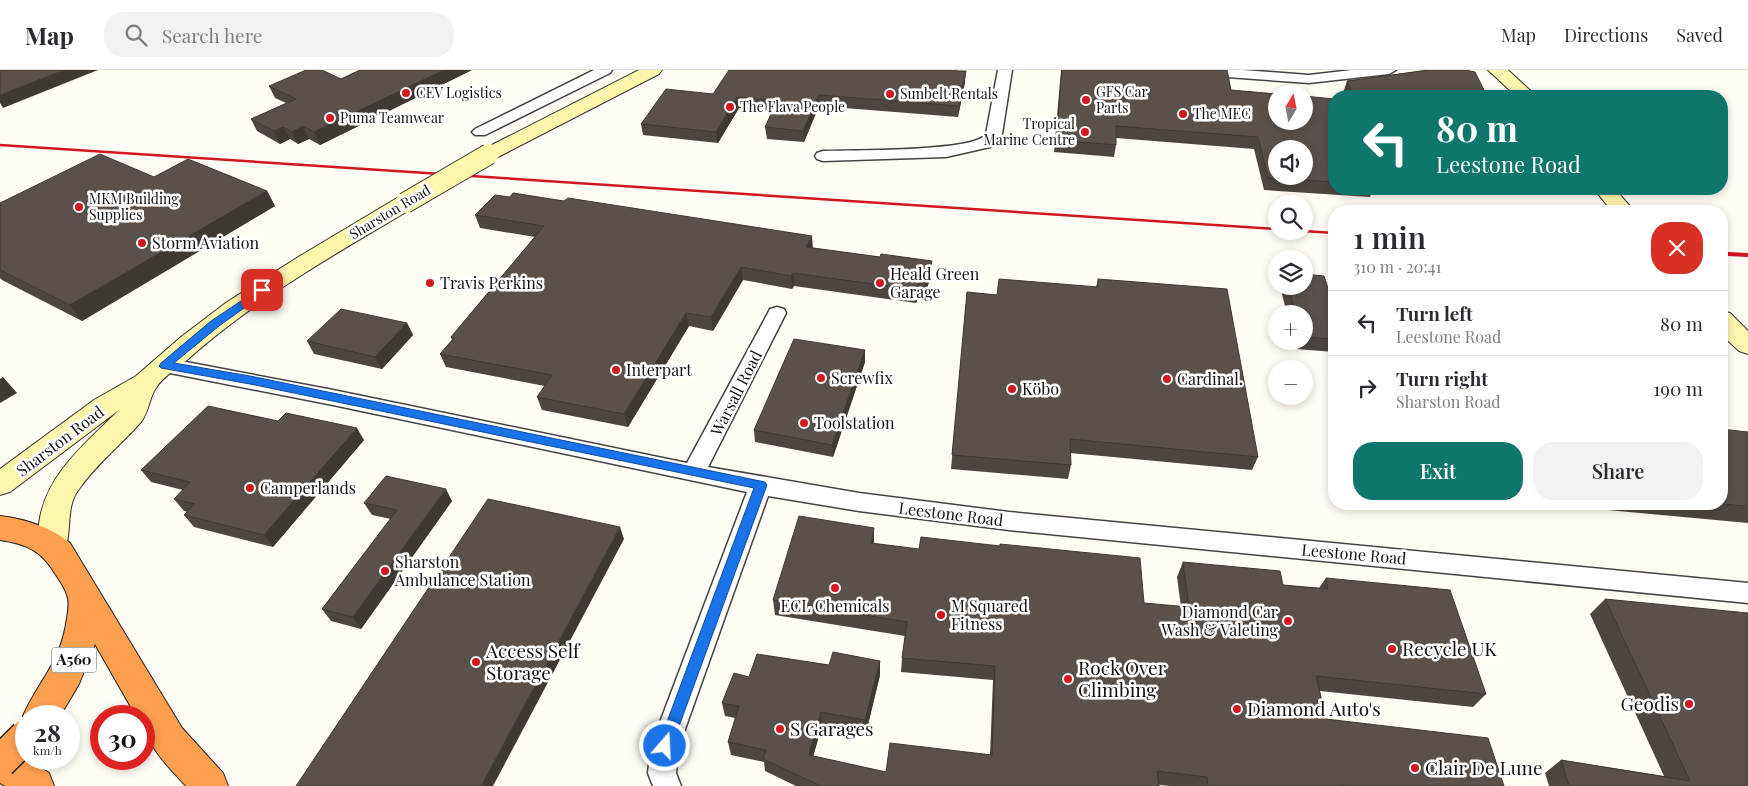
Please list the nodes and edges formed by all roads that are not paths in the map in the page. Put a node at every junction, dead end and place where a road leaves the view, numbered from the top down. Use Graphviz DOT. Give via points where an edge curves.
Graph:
graph roads {
  1 [pos="605,70"];
  2 [pos="653,70"];
  3 [pos="1005,70"];
  4 [pos="1186,70"];
  5 [pos="1389,70"];
  6 [pos="1497,70"];
  7 [pos="1520,90"];
  8 [pos="480,132"];
  9 [pos="823,156"];
  10 [pos="1609,195"];
  11 [pos="1617,205"];
  12 [pos="777,313"];
  13 [pos="1728,326"];
  14 [pos="1748,345"];
  15 [pos="155,374"];
  16 [pos="694,472"];
  17 [pos="0,484"];
  18 [pos="761,485"];
  19 [pos="0,528"];
  20 [pos="52,545"];
  21 [pos="1748,593"];
  22 [pos="84,596"];
  23 [pos="48,705"];
  24 [pos="15,747"];
  25 [pos="0,761"];
  26 [pos="36,786"];
  27 [pos="210,786"];
  28 [pos="666,786"];
  1 -- 8 [label="street"];
  2 -- 15 [label="main road, Sharston Road, bridge" via="489,154 404,203 262,290 215,323"];
  3 -- 9 [label="street" via="994,134 985,144 946,152"];
  4 -- 5 [label="street" via="1309,79"];
  6 -- 7 [label="main road"];
  10 -- 11 [label="main road"];
  12 -- 16 [label="street, Warsall Road"];
  13 -- 14 [label="main road"];
  15 -- 16 [label="street, Leestone Road" via="250,380"];
  15 -- 17 [label="main road, Sharston Road" via="104,407"];
  15 -- 20 [label="main road, Sharston Road" via="132,414 62,489 56,508"];
  16 -- 18 [label="street, Leestone Road"];
  18 -- 21 [label="street, Leestone Road" via="890,507 1009,521"];
  18 -- 28 [label="street" via="665,746 662,773"];
  19 -- 20 [label="highway" via="37,537"];
  20 -- 22 [label="highway"];
  22 -- 23 [label="highway, A560" via="84,621 78,651"];
  22 -- 27 [label="highway" via="169,740"];
  24 -- 25 [label="highway, bridge"];
  25 -- 26 [label="highway"];
}
